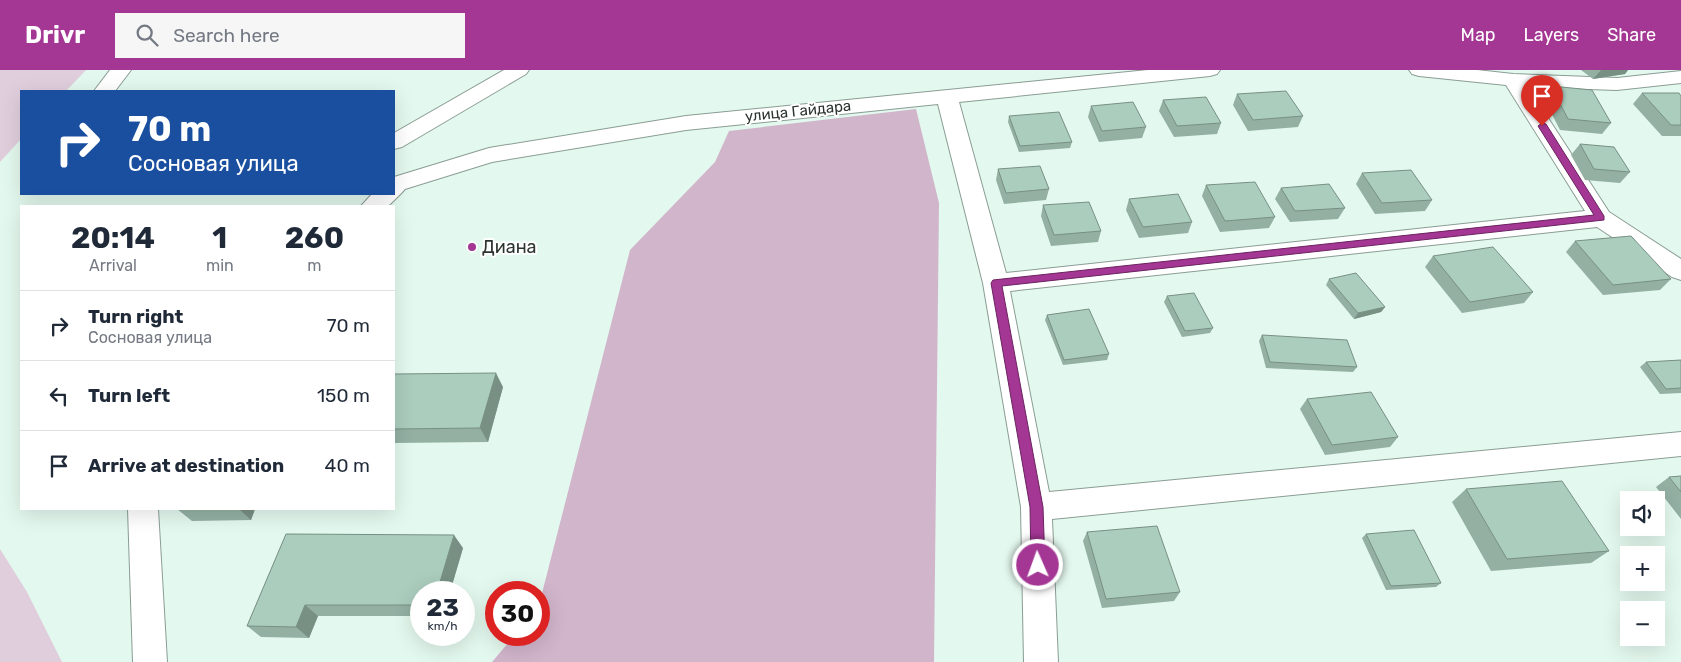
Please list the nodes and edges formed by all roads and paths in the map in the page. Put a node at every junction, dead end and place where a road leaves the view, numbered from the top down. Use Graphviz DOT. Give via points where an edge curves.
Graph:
graph roads {
  1 [pos="122,70"];
  2 [pos="519,70"];
  3 [pos="1210,70"];
  4 [pos="1419,70"];
  5 [pos="1542,76"];
  6 [pos="1681,77"];
  7 [pos="1513,80"];
  8 [pos="105,90"];
  9 [pos="947,97"];
  10 [pos="395,141"];
  11 [pos="395,182"];
  12 [pos="383,195"];
  13 [pos="374,205"];
  14 [pos="1601,218"];
  15 [pos="1681,271"];
  16 [pos="996,283"];
  17 [pos="1681,444"];
  18 [pos="1036,507"];
  19 [pos="143,510"];
  20 [pos="150,662"];
  21 [pos="1041,662"];
  1 -- 8 [label="street"];
  2 -- 10 [label="street"];
  3 -- 9 [label="street, улица Гайдара"];
  4 -- 7 [label="street"];
  5 -- 6 [label="street" via="1617,84"];
  5 -- 7 [label="street"];
  7 -- 14 [label="street"];
  9 -- 11 [label="street, улица Гайдара" via="686,122 489,155"];
  9 -- 16 [label="street"];
  12 -- 13 [label="street, улица Гайдара"];
  14 -- 15 [label="street"];
  14 -- 16 [label="street"];
  16 -- 18 [label="street"];
  17 -- 18 [label="street"];
  18 -- 21 [label="street"];
  19 -- 20 [label="street"];
}
